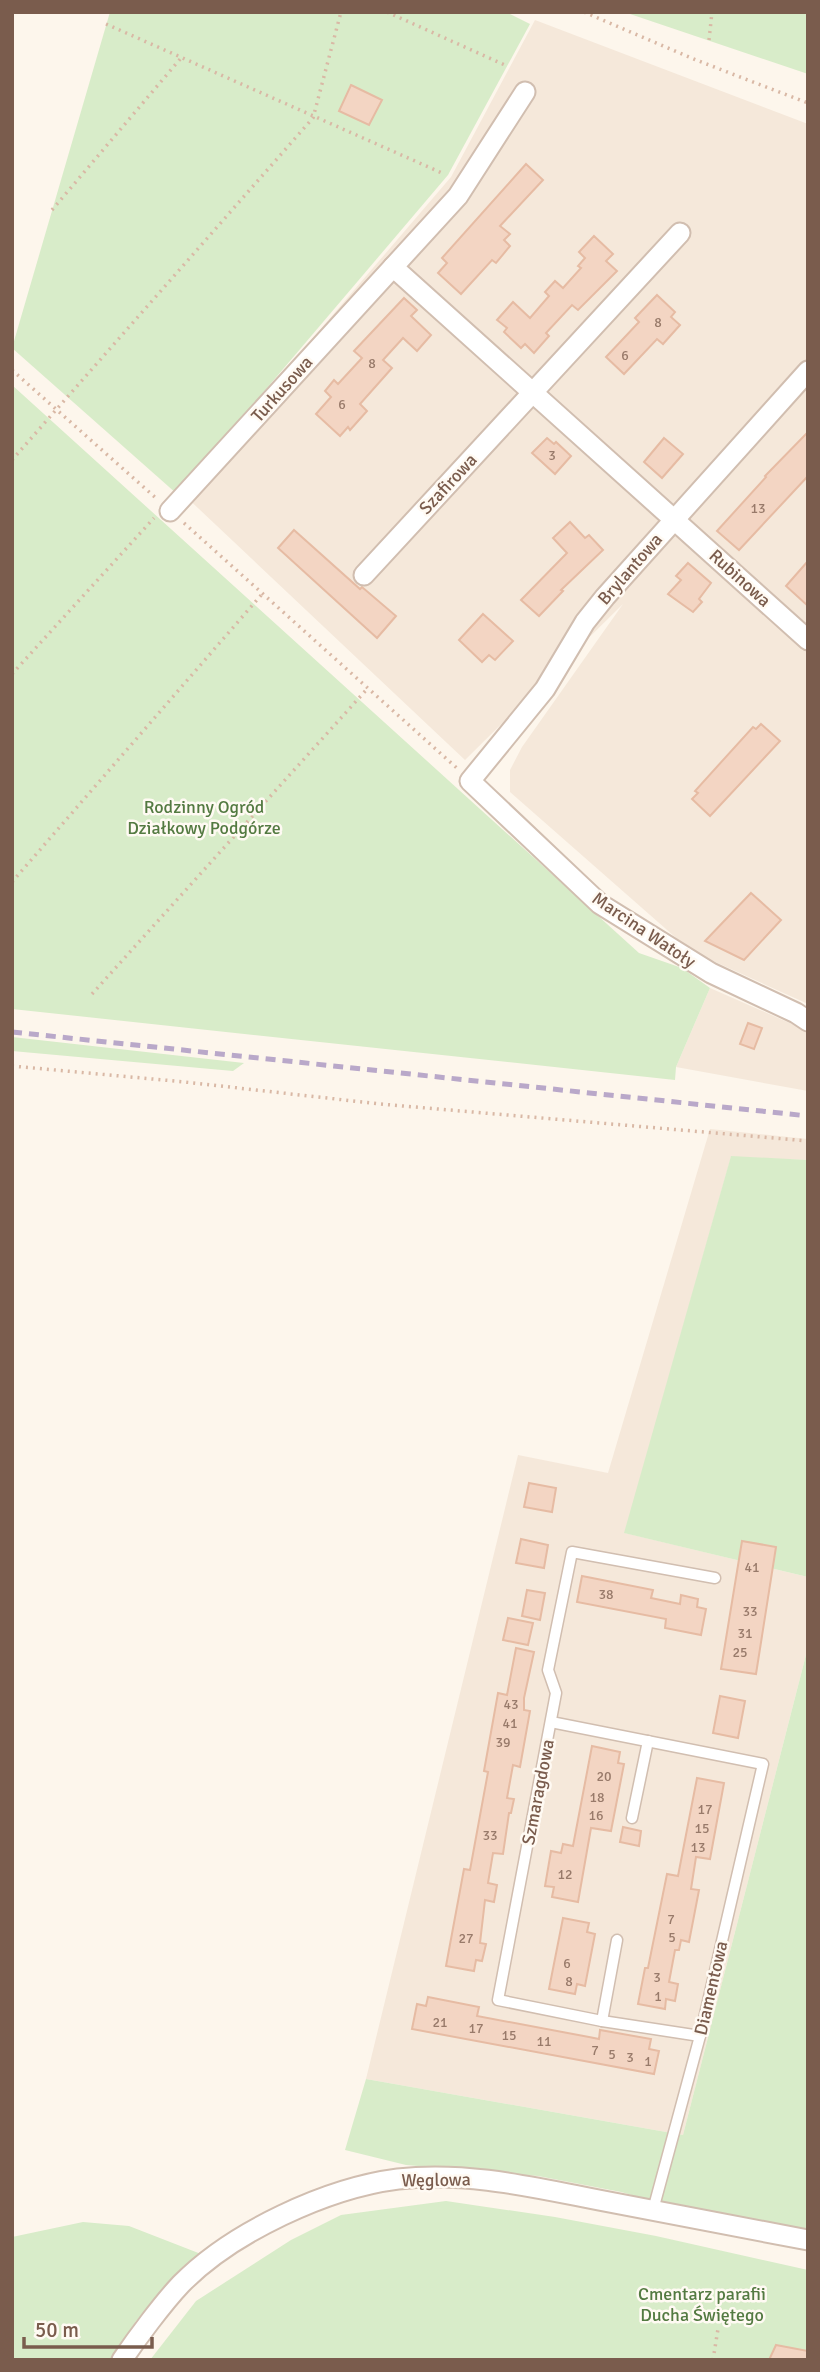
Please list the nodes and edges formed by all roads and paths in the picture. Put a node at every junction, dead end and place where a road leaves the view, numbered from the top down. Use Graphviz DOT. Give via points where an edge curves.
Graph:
graph roads {
  1 [pos="341,12"];
  2 [pos="387,12"];
  3 [pos="584,12"];
  4 [pos="712,12"];
  5 [pos="106,24"];
  6 [pos="709,40"];
  7 [pos="181,58"];
  8 [pos="507,66"];
  9 [pos="525,92"];
  10 [pos="808,103"];
  11 [pos="313,118"];
  12 [pos="442,173"];
  13 [pos="52,209"];
  14 [pos="680,233"];
  15 [pos="393,267"];
  16 [pos="12,370"];
  17 [pos="808,371"];
  18 [pos="532,393"];
  19 [pos="57,410"];
  20 [pos="12,460"];
  21 [pos="167,508"];
  22 [pos="674,519"];
  23 [pos="363,575"];
  24 [pos="262,593"];
  25 [pos="807,638"];
  26 [pos="12,674"];
  27 [pos="368,688"];
  28 [pos="470,781"];
  29 [pos="12,881"];
  30 [pos="92,994"];
  31 [pos="808,1021"];
  32 [pos="12,1066"];
  33 [pos="808,1141"];
  34 [pos="715,1578"];
  35 [pos="551,1722"];
  36 [pos="648,1741"];
  37 [pos="632,1818"];
  38 [pos="617,1940"];
  39 [pos="602,2021"];
  40 [pos="700,2036"];
  41 [pos="653,2210"];
  42 [pos="808,2240"];
  43 [pos="718,2329"];
  44 [pos="122,2360"];
  45 [pos="713,2360"];
  1 -- 11 [label="path"];
  2 -- 8 [label="path"];
  3 -- 10 [label="path"];
  4 -- 6 [label="path"];
  5 -- 7 [label="path"];
  7 -- 11 [label="path"];
  7 -- 13 [label="path"];
  9 -- 15 [label="street, Turkusowa" via="458,196"];
  11 -- 12 [label="path"];
  11 -- 19 [label="path"];
  14 -- 18 [label="street, Szafirowa"];
  15 -- 18 [label="street"];
  15 -- 21 [label="street, Turkusowa"];
  16 -- 19 [label="path"];
  17 -- 22 [label="street, Brylantowa"];
  18 -- 22 [label="street"];
  18 -- 23 [label="street, Szafirowa"];
  19 -- 20 [label="path"];
  19 -- 21 [label="path"];
  21 -- 24 [label="path"];
  21 -- 26 [label="path"];
  22 -- 25 [label="street, Rubinowa"];
  22 -- 28 [label="street, Brylantowa" via="592,614 545,689"];
  24 -- 27 [label="path"];
  24 -- 29 [label="path"];
  27 -- 28 [label="path"];
  27 -- 30 [label="path"];
  28 -- 31 [label="street, Marcina Watoły" via="600,904 711,973"];
  32 -- 33 [label="path"];
  34 -- 35 [label="lane, Szmaragdowa" via="572,1552 548,1670 556,1693"];
  35 -- 36 [label="lane"];
  35 -- 39 [label="lane, Szmaragdowa" via="498,2000"];
  36 -- 37 [label="lane"];
  36 -- 40 [label="lane, Diamentowa" via="763,1764"];
  38 -- 39 [label="lane"];
  39 -- 40 [label="lane"];
  40 -- 41 [label="lane, Diamentowa"];
  41 -- 42 [label="street, Węglowa"];
  41 -- 44 [label="street, Węglowa" via="504,2182 444,2177 397,2179 325,2196 225,2248 181,2284"];
  43 -- 45 [label="path"];
}
